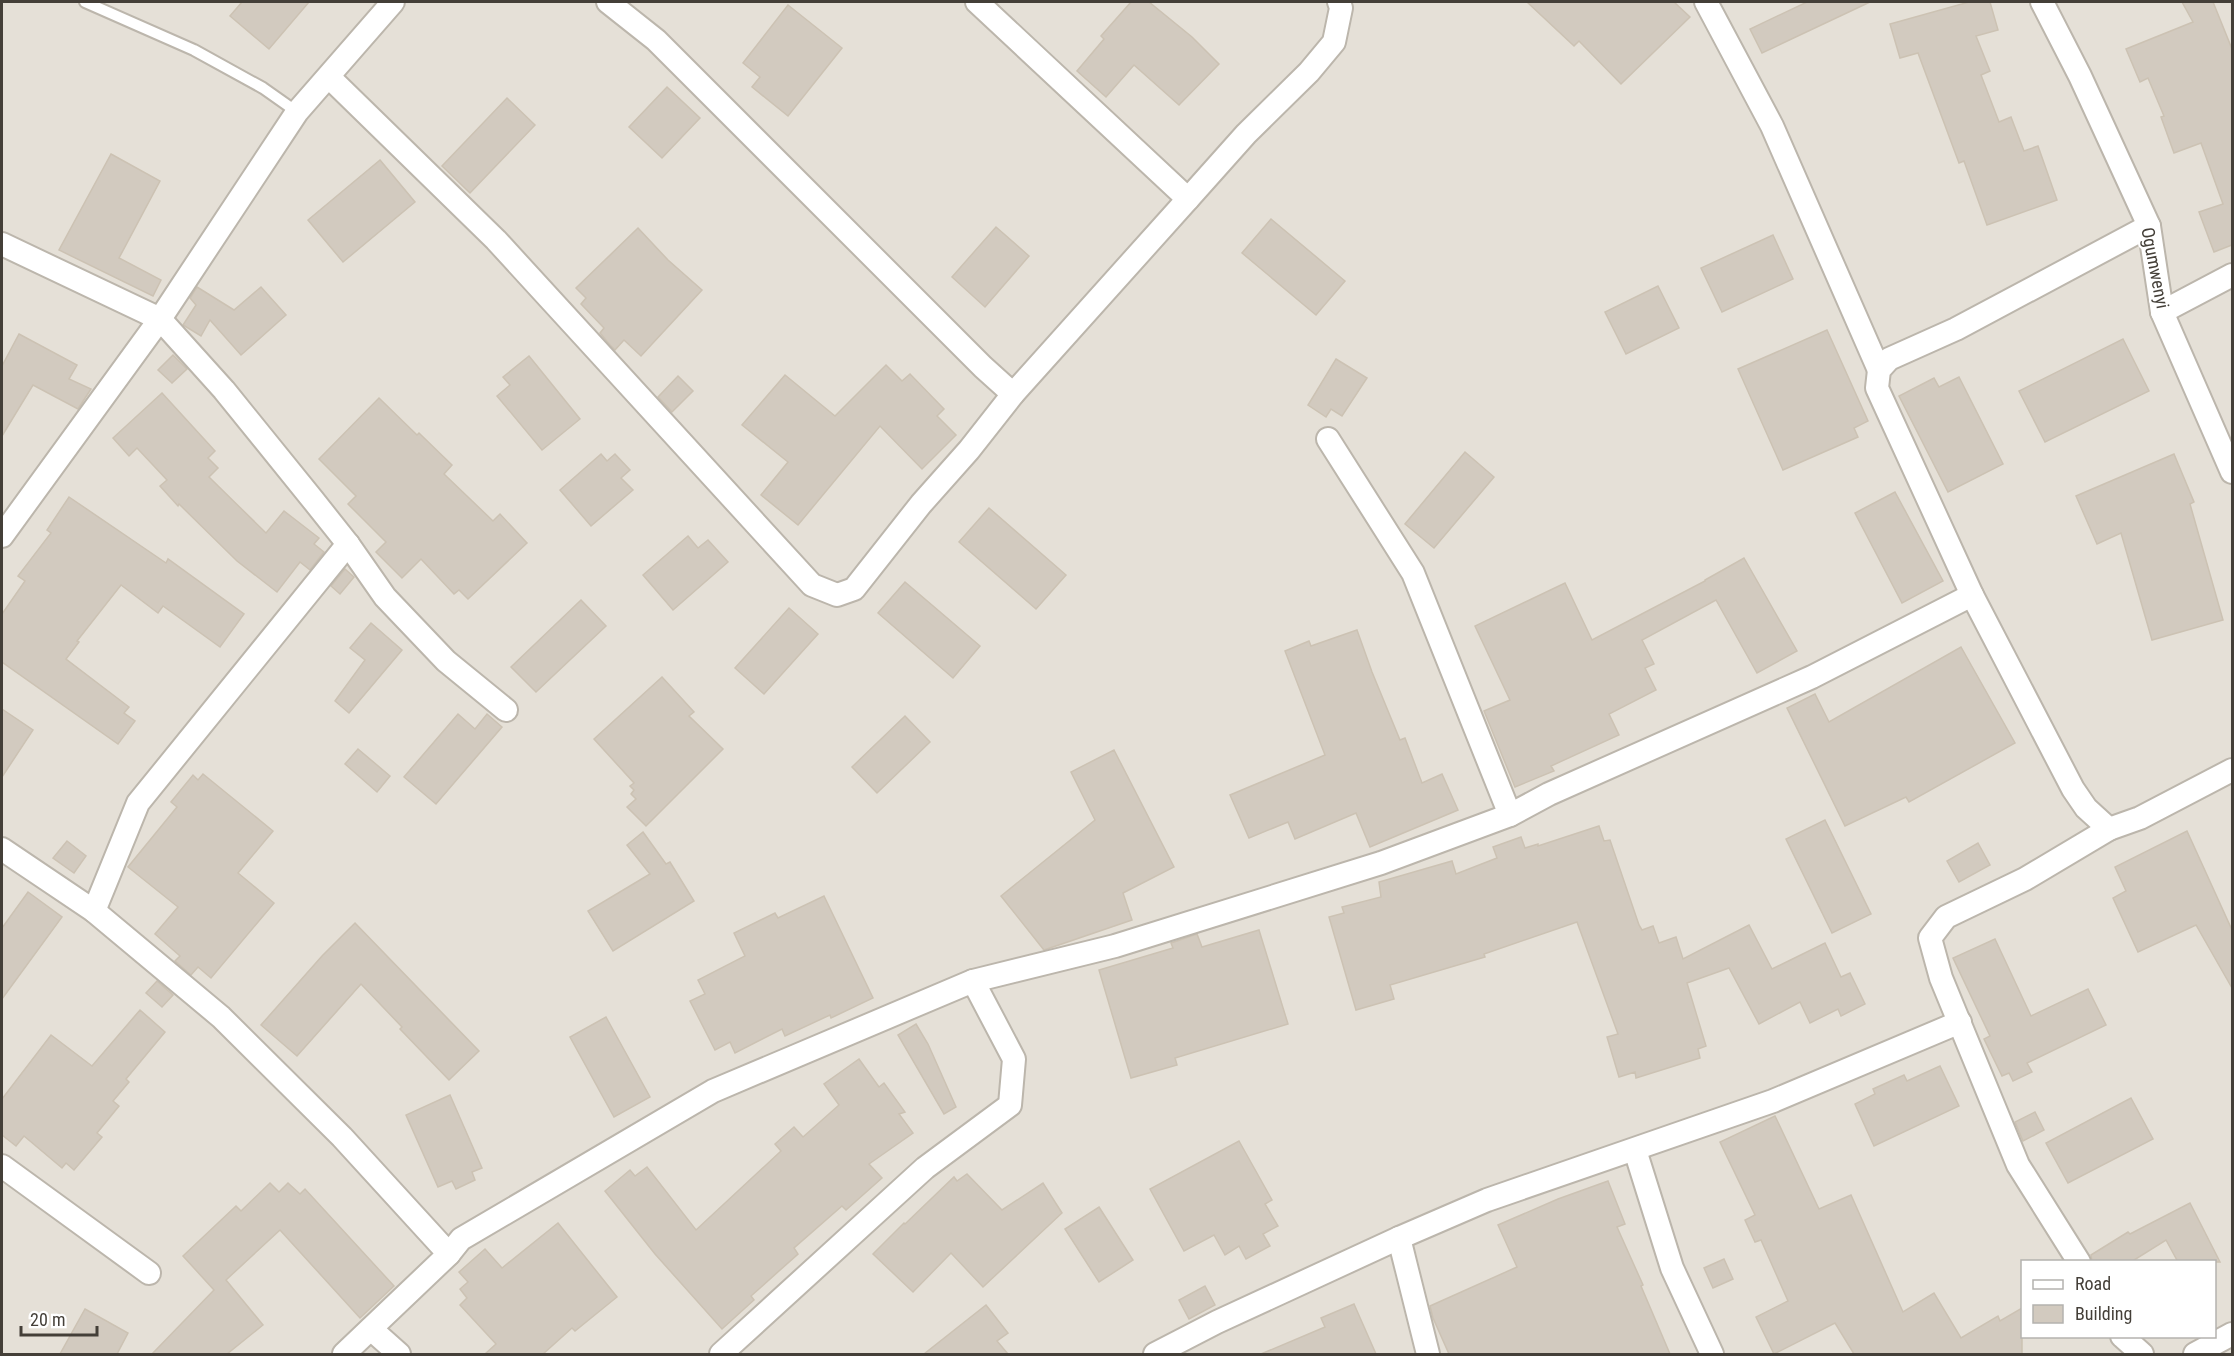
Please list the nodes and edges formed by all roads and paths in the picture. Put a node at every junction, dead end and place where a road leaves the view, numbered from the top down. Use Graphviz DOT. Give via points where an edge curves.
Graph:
graph roads {
  1 [pos="85,2"];
  2 [pos="393,2"];
  3 [pos="608,2"];
  4 [pos="977,2"];
  5 [pos="1339,2"];
  6 [pos="1706,2"];
  7 [pos="2042,2"];
  8 [pos="329,77"];
  9 [pos="297,111"];
  10 [pos="1188,199"];
  11 [pos="2149,226"];
  12 [pos="2,244"];
  13 [pos="2232,275"];
  14 [pos="2162,312"];
  15 [pos="160,319"];
  16 [pos="1879,370"];
  17 [pos="1013,393"];
  18 [pos="1328,438"];
  19 [pos="2232,472"];
  20 [pos="3,532"];
  21 [pos="348,544"];
  22 [pos="1972,596"];
  23 [pos="506,710"];
  24 [pos="2232,770"];
  25 [pos="1510,815"];
  26 [pos="2109,829"];
  27 [pos="2,849"];
  28 [pos="94,911"];
  29 [pos="973,981"];
  30 [pos="1960,1022"];
  31 [pos="1635,1150"];
  32 [pos="2,1166"];
  33 [pos="1399,1238"];
  34 [pos="449,1254"];
  35 [pos="2078,1260"];
  36 [pos="149,1273"];
  37 [pos="370,1329"];
  38 [pos="2232,1334"];
  39 [pos="2124,1338"];
  40 [pos="344,1354"];
  41 [pos="399,1354"];
  42 [pos="721,1354"];
  43 [pos="1155,1354"];
  44 [pos="1428,1354"];
  45 [pos="1712,1354"];
  46 [pos="2142,1354"];
  47 [pos="2195,1354"];
  1 -- 9 [label="lane" via="194,50"];
  2 -- 8 [label="street"];
  3 -- 17 [label="street" via="656,40"];
  4 -- 10 [label="street"];
  5 -- 10 [label="street" via="1334,42"];
  6 -- 16 [label="street" via="1772,126"];
  7 -- 11 [label="street, Ogumwenyi"];
  8 -- 9 [label="street"];
  8 -- 17 [label="street" via="496,240 812,585 837,595 854,589"];
  9 -- 15 [label="street"];
  10 -- 17 [label="street"];
  11 -- 14 [label="street, Ogumwenyi"];
  11 -- 16 [label="street" via="1889,359"];
  12 -- 15 [label="street"];
  13 -- 14 [label="street"];
  14 -- 19 [label="street, Ogumwenyi"];
  15 -- 20 [label="street"];
  15 -- 21 [label="street" via="224,390"];
  16 -- 22 [label="street" via="1877,388"];
  18 -- 25 [label="street" via="1413,573"];
  21 -- 23 [label="street" via="385,597 446,661"];
  21 -- 28 [label="street" via="138,803"];
  22 -- 25 [label="street" via="1812,677"];
  22 -- 26 [label="street" via="2073,789"];
  24 -- 26 [label="street" via="2140,818"];
  25 -- 29 [label="street" via="1381,863 1115,946"];
  26 -- 30 [label="street" via="2025,879 1946,917 1930,938 1941,978"];
  27 -- 28 [label="street"];
  28 -- 34 [label="street" via="221,1017 342,1137"];
  29 -- 34 [label="street" via="713,1091 461,1239"];
  29 -- 42 [label="street" via="1014,1059 1010,1105 925,1168"];
  30 -- 31 [label="street" via="1773,1101"];
  30 -- 35 [label="street" via="2018,1165"];
  31 -- 33 [label="street" via="1487,1200"];
  31 -- 45 [label="street" via="1672,1268"];
  32 -- 36 [label="street"];
  33 -- 43 [label="street"];
  33 -- 44 [label="street"];
  34 -- 37 [label="street"];
  37 -- 40 [label="street"];
  37 -- 41 [label="street"];
  38 -- 47 [label="street"];
  39 -- 46 [label="street"];
}
